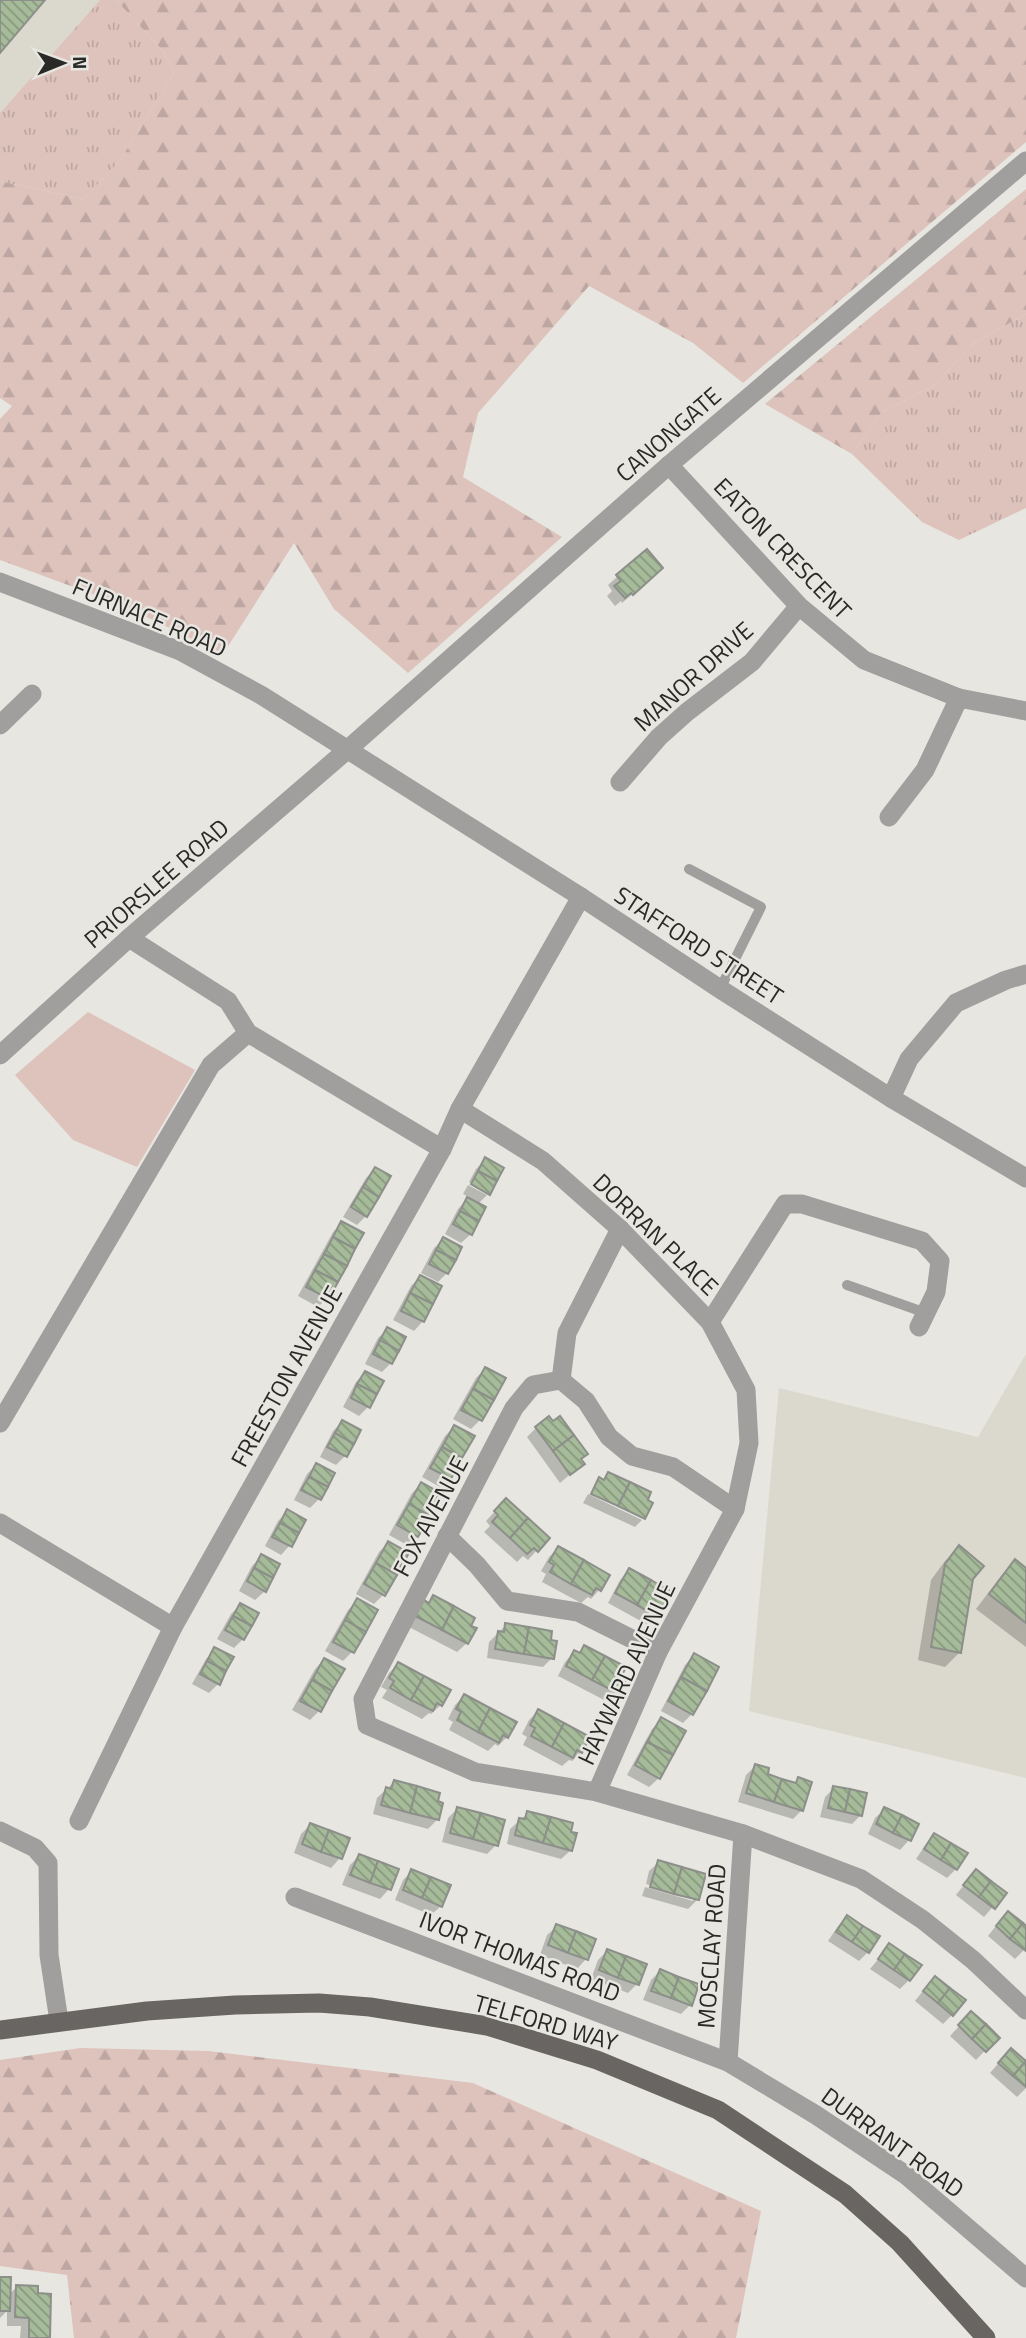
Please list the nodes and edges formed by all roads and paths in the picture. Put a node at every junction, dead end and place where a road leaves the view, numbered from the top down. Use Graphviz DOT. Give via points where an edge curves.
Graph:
graph roads {
  1 [pos="1026,161"];
  2 [pos="669,465"];
  3 [pos="0,582"];
  4 [pos="799,606"];
  5 [pos="32,694"];
  6 [pos="959,698"];
  7 [pos="1026,712"];
  8 [pos="0,725"];
  9 [pos="347,750"];
  10 [pos="620,782"];
  11 [pos="889,817"];
  12 [pos="690,869"];
  13 [pos="581,897"];
  14 [pos="129,938"];
  15 [pos="1026,974"];
  16 [pos="720,989"];
  17 [pos="248,1033"];
  18 [pos="0,1055"];
  19 [pos="891,1098"];
  20 [pos="460,1109"];
  21 [pos="442,1149"];
  22 [pos="1026,1178"];
  23 [pos="620,1229"];
  24 [pos="847,1285"];
  25 [pos="922,1320"];
  26 [pos="710,1322"];
  27 [pos="561,1380"];
  28 [pos="0,1423"];
  29 [pos="749,1443"];
  30 [pos="735,1509"];
  31 [pos="0,1524"];
  32 [pos="447,1536"];
  33 [pos="173,1627"];
  34 [pos="658,1652"];
  35 [pos="363,1699"];
  36 [pos="597,1792"];
  37 [pos="79,1821"];
  38 [pos="0,1830"];
  39 [pos="743,1834"];
  40 [pos="295,1897"];
  41 [pos="1026,2010"];
  42 [pos="59,2021"];
  43 [pos="0,2030"];
  44 [pos="727,2062"];
  45 [pos="1023,2276"];
  46 [pos="986,2338"];
  1 -- 2 [label="street, CANONGATE"];
  2 -- 4 [label="street, EATON CRESCENT"];
  2 -- 9 [label="street, CANONGATE"];
  3 -- 9 [label="street, FURNACE ROAD" via="180,651"];
  4 -- 6 [label="street, EATON CRESCENT" via="864,660"];
  4 -- 10 [label="street, MANOR DRIVE" via="752,662 659,737"];
  5 -- 8 [label="street"];
  6 -- 7 [label="street, EATON CRESCENT"];
  6 -- 11 [label="street" via="925,770"];
  9 -- 13 [label="street, STAFFORD STREET"];
  9 -- 14 [label="street, PRIORSLEE ROAD"];
  12 -- 16 [label="lane" via="761,907"];
  13 -- 16 [label="street, STAFFORD STREET"];
  13 -- 20 [label="street, FREESTON AVENUE"];
  14 -- 17 [label="street" via="228,1001"];
  14 -- 18 [label="street, PRIORSLEE ROAD"];
  15 -- 19 [label="street" via="956,1003 909,1059"];
  16 -- 19 [label="street, STAFFORD STREET"];
  17 -- 21 [label="street"];
  17 -- 28 [label="street" via="211,1065"];
  19 -- 22 [label="street, STAFFORD STREET"];
  20 -- 21 [label="street, FREESTON AVENUE"];
  20 -- 23 [label="street, DORRAN PLACE" via="543,1161"];
  21 -- 33 [label="street, FREESTON AVENUE"];
  23 -- 26 [label="street, DORRAN PLACE"];
  23 -- 27 [label="street" via="567,1333"];
  24 -- 25 [label="lane"];
  25 -- 26 [label="street" via="936,1292 940,1261 922,1241 802,1203 785,1204"];
  26 -- 29 [label="street, DORRAN PLACE" via="746,1390"];
  27 -- 30 [label="street" via="632,1457 673,1467"];
  27 -- 32 [label="street, FOX AVENUE" via="533,1385 514,1408"];
  29 -- 30 [label="street, HAYWARD AVENUE"];
  30 -- 34 [label="street, HAYWARD AVENUE"];
  31 -- 33 [label="street"];
  32 -- 34 [label="street" via="507,1601 578,1612"];
  32 -- 35 [label="street, FOX AVENUE"];
  33 -- 37 [label="street, FREESTON AVENUE"];
  34 -- 36 [label="street, HAYWARD AVENUE"];
  35 -- 36 [label="street, HAYWARD AVENUE" via="367,1726 475,1772"];
  36 -- 39 [label="street, MOSCLAY ROAD"];
  38 -- 42 [label="street" via="35,1848 48,1863 49,1955"];
  39 -- 41 [label="street, MOSCLAY ROAD" via="862,1879 933,1928"];
  39 -- 44 [label="street, MOSCLAY ROAD"];
  40 -- 44 [label="street, IVOR THOMAS ROAD"];
  42 -- 43 [label="main road, TELFORD WAY"];
  42 -- 46 [label="main road, TELFORD WAY" via="159,2010 318,2003 487,2026 597,2060 718,2110 845,2194 900,2243"];
  44 -- 45 [label="street, DURRANT ROAD" via="906,2175"];
}
